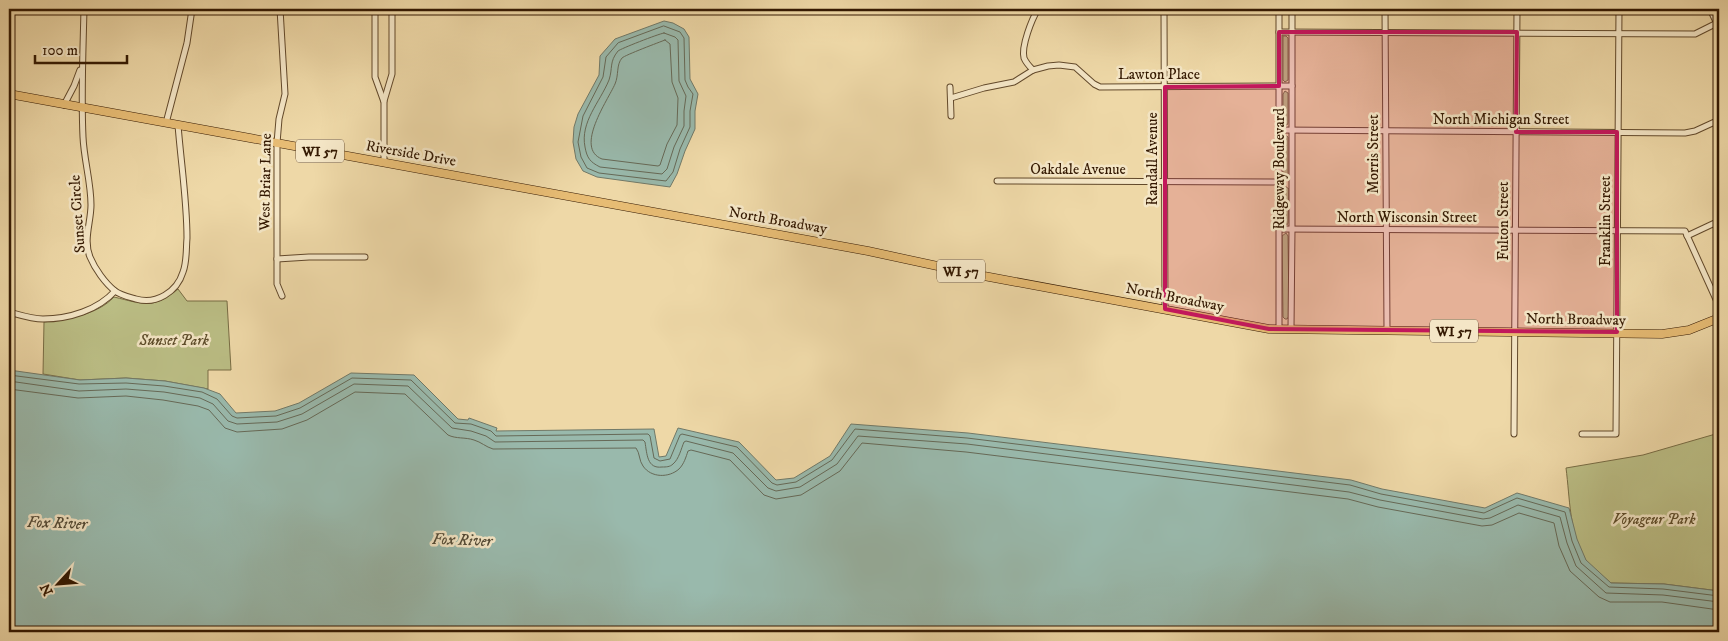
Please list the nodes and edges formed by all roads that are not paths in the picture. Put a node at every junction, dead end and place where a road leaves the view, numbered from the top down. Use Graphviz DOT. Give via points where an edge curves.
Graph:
graph roads {
  1 [pos="84,9"];
  2 [pos="192,9"];
  3 [pos="280,9"];
  4 [pos="375,9"];
  5 [pos="392,9"];
  6 [pos="1038,9"];
  7 [pos="1164,9"];
  8 [pos="1279,9"];
  9 [pos="1292,9"];
  10 [pos="1385,9"];
  11 [pos="1517,9"];
  12 [pos="1619,9"];
  13 [pos="1710,9"];
  14 [pos="1718,24"];
  15 [pos="1385,31"];
  16 [pos="1279,32"];
  17 [pos="1292,32"];
  18 [pos="1517,32"];
  19 [pos="1619,32"];
  20 [pos="82,65"];
  21 [pos="1034,70"];
  22 [pos="1279,86"];
  23 [pos="1292,86"];
  24 [pos="950,87"];
  25 [pos="1164,87"];
  26 [pos="9,94"];
  27 [pos="950,98"];
  28 [pos="384,102"];
  29 [pos="64,105"];
  30 [pos="82,108"];
  31 [pos="951,116"];
  32 [pos="1719,120"];
  33 [pos="166,123"];
  34 [pos="178,125"];
  35 [pos="1279,130"];
  36 [pos="1292,130"];
  37 [pos="1386,131"];
  38 [pos="1516,132"];
  39 [pos="1617,132"];
  40 [pos="276,143"];
  41 [pos="384,163"];
  42 [pos="997,181"];
  43 [pos="1165,182"];
  44 [pos="1279,182"];
  45 [pos="632,208"];
  46 [pos="1719,221"];
  47 [pos="1279,229"];
  48 [pos="1292,229"];
  49 [pos="1386,229"];
  50 [pos="1516,230"];
  51 [pos="1617,230"];
  52 [pos="1686,234"];
  53 [pos="365,257"];
  54 [pos="277,259"];
  55 [pos="115,291"];
  56 [pos="282,296"];
  57 [pos="1719,306"];
  58 [pos="1165,309"];
  59 [pos="9,312"];
  60 [pos="1719,318"];
  61 [pos="1279,329"];
  62 [pos="1291,329"];
  63 [pos="1386,330"];
  64 [pos="1515,332"];
  65 [pos="1617,332"];
  66 [pos="1514,434"];
  67 [pos="1582,434"];
  1 -- 20 [label="street, Sunset Circle"];
  2 -- 33 [label="street" via="187,43"];
  3 -- 40 [label="street, West Briar Lane" via="285,94"];
  4 -- 28 [label="street" via="375,77"];
  5 -- 28 [label="street" via="392,74"];
  6 -- 21 [label="street" via="1024,51 1026,61"];
  7 -- 25 [label="street, Randall Avenue"];
  8 -- 16 [label="street, Ridgeway Boulevard"];
  9 -- 17 [label="street, Ridgeway Boulevard"];
  10 -- 15 [label="street, Morris Street"];
  11 -- 18 [label="street, Fulton Street"];
  12 -- 19 [label="street, Franklin Street"];
  13 -- 14 [label="street"];
  14 -- 19 [label="street" via="1695,34"];
  15 -- 17 [label="street"];
  15 -- 18 [label="street"];
  15 -- 37 [label="street, Morris Street"];
  16 -- 17 [label="street"];
  16 -- 22 [label="street, Ridgeway Boulevard"];
  17 -- 23 [label="street, Ridgeway Boulevard"];
  18 -- 19 [label="street"];
  18 -- 38 [label="street, Fulton Street"];
  19 -- 39 [label="street, Franklin Street"];
  20 -- 29 [label="street"];
  20 -- 30 [label="street, Sunset Circle"];
  21 -- 25 [label="street, Lawton Place" via="1069,66 1100,87"];
  21 -- 27 [label="street" via="1014,82"];
  22 -- 23 [label="street, Lawton Place"];
  22 -- 25 [label="street, Lawton Place"];
  22 -- 35 [label="street, Ridgeway Boulevard"];
  23 -- 36 [label="street, Ridgeway Boulevard"];
  24 -- 27 [label="street"];
  25 -- 43 [label="street, Randall Avenue"];
  26 -- 29 [label="main road, Riverside Drive / WI 57"];
  27 -- 31 [label="street"];
  28 -- 41 [label="street"];
  29 -- 30 [label="main road, Riverside Drive / WI 57"];
  30 -- 33 [label="main road, Riverside Drive / WI 57"];
  30 -- 55 [label="street, Sunset Circle" via="91,204 90,256"];
  32 -- 39 [label="street, North Michigan Street" via="1690,133"];
  33 -- 34 [label="main road, Riverside Drive / WI 57"];
  34 -- 40 [label="main road, Riverside Drive / WI 57"];
  34 -- 55 [label="street" via="187,229 183,273 171,291 151,300"];
  35 -- 36 [label="street, North Michigan Street"];
  35 -- 44 [label="street, Ridgeway Boulevard"];
  36 -- 37 [label="street, North Michigan Street"];
  36 -- 48 [label="street, Ridgeway Boulevard"];
  37 -- 38 [label="street, North Michigan Street"];
  37 -- 49 [label="street, Morris Street"];
  38 -- 39 [label="street, North Michigan Street"];
  38 -- 50 [label="street, Fulton Street"];
  39 -- 51 [label="street, Franklin Street"];
  40 -- 41 [label="main road, Riverside Drive / WI 57"];
  40 -- 54 [label="street, West Briar Lane"];
  41 -- 45 [label="main road, Riverside Drive / WI 57"];
  42 -- 43 [label="street, Oakdale Avenue"];
  43 -- 44 [label="street, Oakdale Avenue"];
  43 -- 58 [label="street, Randall Avenue"];
  44 -- 47 [label="street, Ridgeway Boulevard"];
  45 -- 58 [label="main road, North Broadway / WI 57"];
  46 -- 52 [label="street, North Wisconsin Street"];
  47 -- 48 [label="street, North Wisconsin Street"];
  47 -- 61 [label="street, Ridgeway Boulevard"];
  48 -- 49 [label="street, North Wisconsin Street"];
  48 -- 62 [label="street, Ridgeway Boulevard"];
  49 -- 50 [label="street, North Wisconsin Street"];
  49 -- 63 [label="street, Morris Street"];
  50 -- 51 [label="street, North Wisconsin Street"];
  50 -- 64 [label="street, Fulton Street"];
  51 -- 52 [label="street, North Wisconsin Street"];
  51 -- 65 [label="street, Franklin Street"];
  52 -- 57 [label="street"];
  53 -- 54 [label="street"];
  54 -- 56 [label="street, West Briar Lane" via="277,284"];
  55 -- 59 [label="street" via="106,302 94,308 58,318 42,319"];
  58 -- 61 [label="main road, North Broadway / WI 57"];
  60 -- 65 [label="main road, North Broadway / WI 57" via="1689,330 1662,334"];
  61 -- 62 [label="main road, North Broadway / WI 57"];
  62 -- 63 [label="main road, North Broadway / WI 57"];
  63 -- 64 [label="main road, North Broadway / WI 57"];
  64 -- 65 [label="main road, North Broadway / WI 57"];
  64 -- 66 [label="street, Fulton Street"];
  65 -- 67 [label="street, Franklin Street" via="1616,434"];
}
